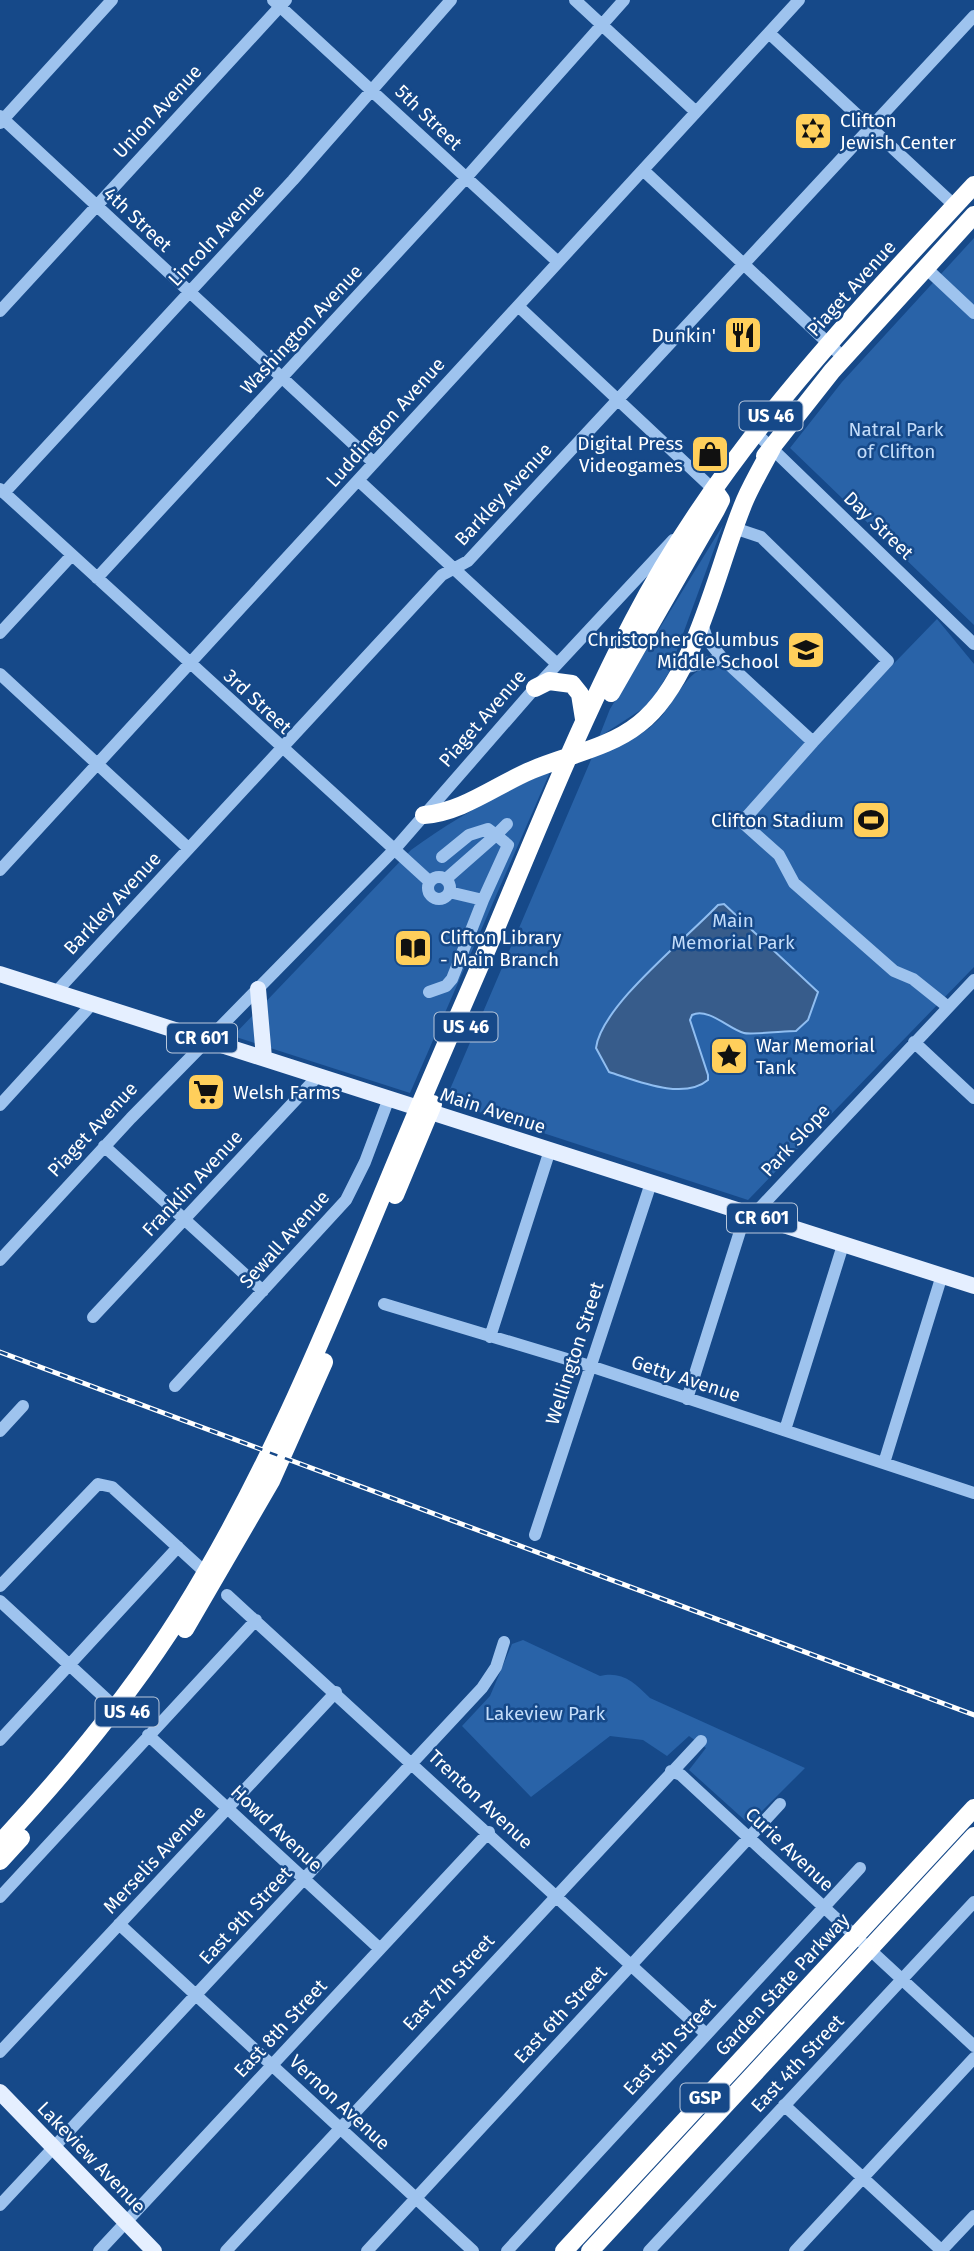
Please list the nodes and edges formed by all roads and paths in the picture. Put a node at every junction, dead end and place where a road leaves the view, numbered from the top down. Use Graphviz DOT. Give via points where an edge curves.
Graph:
graph roads {
  1 [pos="112,0"];
  2 [pos="451,0"];
  3 [pos="575,0"];
  4 [pos="624,0"];
  5 [pos="799,0"];
  6 [pos="279,2"];
  7 [pos="974,16"];
  8 [pos="601,24"];
  9 [pos="769,33"];
  10 [pos="371,88"];
  11 [pos="696,112"];
  12 [pos="1,119"];
  13 [pos="870,128"];
  14 [pos="643,170"];
  15 [pos="465,179"];
  16 [pos="974,185"];
  17 [pos="96,206"];
  18 [pos="955,206"];
  19 [pos="974,215"];
  20 [pos="558,262"];
  21 [pos="744,263"];
  22 [pos="926,268"];
  23 [pos="190,293"];
  24 [pos="517,306"];
  25 [pos="0,311"];
  26 [pos="974,313"];
  27 [pos="829,342"];
  28 [pos="844,358"];
  29 [pos="282,379"];
  30 [pos="618,400"];
  31 [pos="757,433"];
  32 [pos="772,448"];
  33 [pos="374,463"];
  34 [pos="358,480"];
  35 [pos="714,490"];
  36 [pos="2,491"];
  37 [pos="695,518"];
  38 [pos="734,528"];
  39 [pos="72,555"];
  40 [pos="688,560"];
  41 [pos="453,569"];
  42 [pos="97,578"];
  43 [pos="701,620"];
  44 [pos="0,633"];
  45 [pos="974,644"];
  46 [pos="723,659"];
  47 [pos="190,664"];
  48 [pos="557,664"];
  49 [pos="683,668"];
  50 [pos="0,674"];
  51 [pos="535,688"];
  52 [pos="583,733"];
  53 [pos="813,742"];
  54 [pos="281,748"];
  55 [pos="97,765"];
  56 [pos="432,815"];
  57 [pos="507,824"];
  58 [pos="496,835"];
  59 [pos="188,848"];
  60 [pos="393,851"];
  61 [pos="442,857"];
  62 [pos="0,870"];
  63 [pos="429,881"];
  64 [pos="448,886"];
  65 [pos="483,900"];
  66 [pos="0,974"];
  67 [pos="974,980"];
  68 [pos="258,989"];
  69 [pos="56,992"];
  70 [pos="429,992"];
  71 [pos="93,1003"];
  72 [pos="948,1007"];
  73 [pos="208,1040"];
  74 [pos="914,1042"];
  75 [pos="264,1058"];
  76 [pos="318,1076"];
  77 [pos="974,1098"];
  78 [pos="396,1101"];
  79 [pos="0,1105"];
  80 [pos="104,1146"];
  81 [pos="550,1150"];
  82 [pos="651,1183"];
  83 [pos="751,1215"];
  84 [pos="184,1219"];
  85 [pos="844,1245"];
  86 [pos="0,1260"];
  87 [pos="942,1275"];
  88 [pos="973,1283"];
  89 [pos="263,1291"];
  90 [pos="384,1304"];
  91 [pos="93,1317"];
  92 [pos="490,1337"];
  93 [pos="590,1366"];
  94 [pos="175,1386"];
  95 [pos="687,1399"];
  96 [pos="23,1406"];
  97 [pos="785,1430"];
  98 [pos="0,1431"];
  99 [pos="884,1463"];
  100 [pos="974,1493"];
  101 [pos="536,1535"];
  102 [pos="178,1547"];
  103 [pos="213,1573"];
  104 [pos="0,1586"];
  105 [pos="228,1595"];
  106 [pos="0,1601"];
  107 [pos="256,1620"];
  108 [pos="504,1642"];
  109 [pos="69,1665"];
  110 [pos="336,1692"];
  111 [pos="116,1708"];
  112 [pos="148,1735"];
  113 [pos="0,1740"];
  114 [pos="701,1741"];
  115 [pos="413,1762"];
  116 [pos="671,1771"];
  117 [pos="780,1804"];
  118 [pos="227,1808"];
  119 [pos="974,1808"];
  120 [pos="489,1832"];
  121 [pos="8,1833"];
  122 [pos="974,1836"];
  123 [pos="749,1838"];
  124 [pos="0,1861"];
  125 [pos="860,1868"];
  126 [pos="304,1879"];
  127 [pos="556,1894"];
  128 [pos="0,1896"];
  129 [pos="974,1902"];
  130 [pos="825,1907"];
  131 [pos="119,1924"];
  132 [pos="380,1949"];
  133 [pos="632,1965"];
  134 [pos="902,1979"];
  135 [pos="197,1996"];
  136 [pos="706,2034"];
  137 [pos="974,2046"];
  138 [pos="0,2052"];
  139 [pos="974,2057"];
  140 [pos="272,2065"];
  141 [pos="0,2092"];
  142 [pos="784,2105"];
  143 [pos="340,2127"];
  144 [pos="54,2148"];
  145 [pos="863,2178"];
  146 [pos="416,2198"];
  147 [pos="0,2205"];
  148 [pos="974,2216"];
  149 [pos="126,2222"];
  150 [pos="99,2251"];
  151 [pos="154,2251"];
  152 [pos="226,2251"];
  153 [pos="367,2251"];
  154 [pos="473,2251"];
  155 [pos="507,2251"];
  156 [pos="564,2251"];
  157 [pos="590,2251"];
  158 [pos="649,2251"];
  159 [pos="795,2251"];
  160 [pos="942,2251"];
  1 -- 12 [label="street"];
  2 -- 10 [label="street, Lincoln Avenue"];
  3 -- 8 [label="street"];
  4 -- 8 [label="street, Washington Avenue"];
  5 -- 9 [label="street, Luddington Avenue"];
  6 -- 10 [label="street, 5th Street"];
  6 -- 17 [label="street, Union Avenue"];
  7 -- 13 [label="street, Barkley Avenue"];
  8 -- 11 [label="street"];
  8 -- 15 [label="street, Washington Avenue"];
  9 -- 11 [label="street, Luddington Avenue"];
  9 -- 13 [label="street"];
  10 -- 15 [label="street, 5th Street"];
  10 -- 23 [label="street, Lincoln Avenue"];
  11 -- 14 [label="street, Luddington Avenue"];
  12 -- 17 [label="street, 4th Street"];
  13 -- 18 [label="street"];
  13 -- 21 [label="street, Barkley Avenue"];
  14 -- 20 [label="street, Luddington Avenue"];
  14 -- 21 [label="street"];
  15 -- 20 [label="street, 5th Street"];
  15 -- 29 [label="street, Washington Avenue"];
  16 -- 18 [label="highway, Piaget Avenue / US 46"];
  17 -- 23 [label="street, 4th Street"];
  17 -- 25 [label="street, Union Avenue"];
  18 -- 27 [label="highway, Piaget Avenue / US 46"];
  19 -- 22 [label="highway, US 46"];
  20 -- 24 [label="street, Luddington Avenue"];
  21 -- 27 [label="street"];
  21 -- 30 [label="street, Barkley Avenue"];
  22 -- 26 [label="street"];
  22 -- 28 [label="highway, US 46"];
  23 -- 29 [label="street, 4th Street"];
  23 -- 36 [label="street, Lincoln Avenue"];
  24 -- 30 [label="street"];
  24 -- 33 [label="street, Luddington Avenue"];
  27 -- 28 [label="street"];
  27 -- 31 [label="highway, Piaget Avenue / US 46"];
  28 -- 32 [label="highway, US 46"];
  29 -- 33 [label="street, 4th Street"];
  29 -- 42 [label="street, Washington Avenue"];
  30 -- 35 [label="street"];
  30 -- 41 [label="street, Barkley Avenue" via="468,561"];
  31 -- 32 [label="street, Day Street"];
  31 -- 35 [label="highway, Piaget Avenue / US 46"];
  32 -- 38 [label="highway"];
  32 -- 40 [label="highway, US 46"];
  32 -- 45 [label="street, Day Street"];
  33 -- 34 [label="street, Luddington Avenue"];
  34 -- 41 [label="street"];
  34 -- 47 [label="street, Luddington Avenue"];
  35 -- 37 [label="highway, Piaget Avenue / US 46"];
  35 -- 40 [label="highway" via="720,500"];
  36 -- 39 [label="street"];
  37 -- 48 [label="street, Piaget Avenue"];
  37 -- 52 [label="highway, US 46" via="639,609"];
  38 -- 43 [label="highway"];
  38 -- 53 [label="street" via="761,537 888,661"];
  39 -- 42 [label="street"];
  39 -- 44 [label="street"];
  40 -- 52 [label="highway, US 46"];
  41 -- 48 [label="street"];
  41 -- 54 [label="street, Barkley Avenue" via="442,575"];
  42 -- 47 [label="street, 3rd Street"];
  43 -- 46 [label="street" via="707,639"];
  43 -- 49 [label="highway"];
  46 -- 49 [label="street"];
  46 -- 53 [label="street"];
  47 -- 54 [label="street, 3rd Street"];
  47 -- 55 [label="street, Luddington Avenue"];
  48 -- 51 [label="street, Piaget Avenue"];
  49 -- 56 [label="highway" via="657,708 622,736"];
  50 -- 55 [label="street"];
  51 -- 52 [label="highway" via="549,681 572,684 580,694"];
  51 -- 56 [label="street, Piaget Avenue"];
  52 -- 103 [label="highway, US 46" via="303,1414 265,1493"];
  53 -- 72 [label="street" via="742,821 779,855 794,883 894,971 914,979"];
  54 -- 59 [label="street, Barkley Avenue"];
  54 -- 60 [label="street, 3rd Street"];
  55 -- 59 [label="street"];
  55 -- 62 [label="street, Luddington Avenue"];
  56 -- 60 [label="street, Piaget Avenue"];
  57 -- 58 [label="street"];
  58 -- 61 [label="street" via="488,829 469,835"];
  58 -- 64 [label="street"];
  58 -- 65 [label="street" via="508,845"];
  59 -- 69 [label="street, Barkley Avenue"];
  60 -- 63 [label="street, 3rd Street"];
  60 -- 68 [label="street, Piaget Avenue"];
  63 -- 64 [label="street" via="437,877"];
  63 -- 64 [label="street" via="430,894 436,898 443,899"];
  64 -- 65 [label="street"];
  65 -- 70 [label="street" via="452,979"];
  66 -- 69 [label="main road, Main Avenue / CR 601"];
  67 -- 72 [label="street, Park Slope"];
  68 -- 73 [label="street, Piaget Avenue"];
  68 -- 75 [label="main road"];
  69 -- 71 [label="main road, Main Avenue / CR 601"];
  71 -- 73 [label="main road, Main Avenue / CR 601"];
  71 -- 79 [label="street"];
  72 -- 74 [label="street, Park Slope"];
  73 -- 75 [label="main road, Main Avenue / CR 601"];
  73 -- 80 [label="street, Piaget Avenue"];
  74 -- 77 [label="street"];
  74 -- 83 [label="street, Park Slope"];
  75 -- 76 [label="main road, Main Avenue / CR 601"];
  76 -- 78 [label="main road, Main Avenue / CR 601"];
  76 -- 84 [label="street, Franklin Avenue"];
  78 -- 81 [label="main road, Main Avenue / CR 601"];
  78 -- 89 [label="street, Sewall Avenue" via="346,1200"];
  80 -- 84 [label="street"];
  80 -- 86 [label="street, Piaget Avenue"];
  81 -- 82 [label="main road, Main Avenue / CR 601"];
  81 -- 92 [label="street"];
  82 -- 83 [label="main road, Main Avenue / CR 601"];
  82 -- 93 [label="street, Wellington Street"];
  83 -- 85 [label="main road, Main Avenue / CR 601"];
  83 -- 95 [label="street, Park Slope" via="741,1228"];
  84 -- 89 [label="street"];
  84 -- 91 [label="street, Franklin Avenue"];
  85 -- 87 [label="main road, Main Avenue / CR 601"];
  85 -- 97 [label="street"];
  87 -- 88 [label="main road, Main Avenue / CR 601"];
  87 -- 99 [label="street"];
  89 -- 94 [label="street, Sewall Avenue"];
  90 -- 92 [label="street, Getty Avenue"];
  92 -- 93 [label="street, Getty Avenue"];
  93 -- 95 [label="street, Getty Avenue"];
  93 -- 101 [label="street, Wellington Street"];
  95 -- 97 [label="street, Getty Avenue"];
  96 -- 98 [label="street"];
  97 -- 99 [label="street, Getty Avenue"];
  99 -- 100 [label="street, Getty Avenue"];
  102 -- 103 [label="street"];
  102 -- 104 [label="street" via="112,1487 98,1484"];
  102 -- 109 [label="street"];
  103 -- 105 [label="highway"];
  103 -- 111 [label="highway, US 46"];
  103 -- 121 [label="highway, US 46" via="122,1718"];
  105 -- 107 [label="street, Trenton Avenue"];
  106 -- 109 [label="street"];
  107 -- 110 [label="street, Trenton Avenue"];
  107 -- 112 [label="street"];
  108 -- 115 [label="street, East 9th Street" via="496,1668 482,1688"];
  109 -- 111 [label="street"];
  109 -- 113 [label="street"];
  110 -- 115 [label="street, Trenton Avenue"];
  110 -- 118 [label="street, Merselis Avenue"];
  111 -- 121 [label="highway, US 46"];
  112 -- 118 [label="street, Howd Avenue"];
  112 -- 128 [label="street"];
  114 -- 116 [label="street, East 7th Street"];
  115 -- 120 [label="street, Trenton Avenue"];
  115 -- 126 [label="street, East 9th Street"];
  116 -- 123 [label="street, Curie Avenue"];
  116 -- 127 [label="street, East 7th Street"];
  117 -- 123 [label="street, East 6th Street"];
  118 -- 126 [label="street, Howd Avenue"];
  118 -- 131 [label="street, Merselis Avenue"];
  119 -- 156 [label="highway, Garden State Parkway / GSP"];
  120 -- 127 [label="street, Trenton Avenue"];
  120 -- 132 [label="street, East 8th Street"];
  121 -- 124 [label="highway, US 46"];
  122 -- 157 [label="highway, GSP"];
  123 -- 130 [label="street, Curie Avenue"];
  123 -- 133 [label="street, East 6th Street"];
  125 -- 130 [label="street, East 5th Street"];
  126 -- 132 [label="street, Howd Avenue"];
  126 -- 135 [label="street, East 9th Street"];
  127 -- 133 [label="street, Trenton Avenue"];
  127 -- 143 [label="street, East 7th Street"];
  129 -- 134 [label="street, East 4th Street"];
  130 -- 134 [label="street, Curie Avenue"];
  130 -- 136 [label="street, East 5th Street"];
  131 -- 135 [label="street, Vernon Avenue"];
  131 -- 138 [label="street, Merselis Avenue"];
  132 -- 140 [label="street, East 8th Street"];
  133 -- 136 [label="street, Trenton Avenue"];
  133 -- 146 [label="street, East 6th Street"];
  134 -- 137 [label="street, Curie Avenue"];
  134 -- 142 [label="street, East 4th Street"];
  135 -- 140 [label="street, Vernon Avenue"];
  135 -- 144 [label="street, East 9th Street"];
  136 -- 155 [label="street, East 5th Street"];
  139 -- 145 [label="street"];
  140 -- 143 [label="street, Vernon Avenue"];
  140 -- 149 [label="street, East 8th Street"];
  141 -- 144 [label="main road, Lakeview Avenue"];
  142 -- 145 [label="street"];
  142 -- 158 [label="street, East 4th Street"];
  143 -- 146 [label="street, Vernon Avenue"];
  143 -- 152 [label="street, East 7th Street"];
  144 -- 147 [label="street, East 9th Street"];
  144 -- 149 [label="main road, Lakeview Avenue"];
  145 -- 159 [label="street"];
  145 -- 160 [label="street"];
  146 -- 153 [label="street, East 6th Street"];
  146 -- 154 [label="street, Vernon Avenue"];
  148 -- 160 [label="street"];
  149 -- 150 [label="street, East 8th Street"];
  149 -- 151 [label="main road, Lakeview Avenue"];
}
